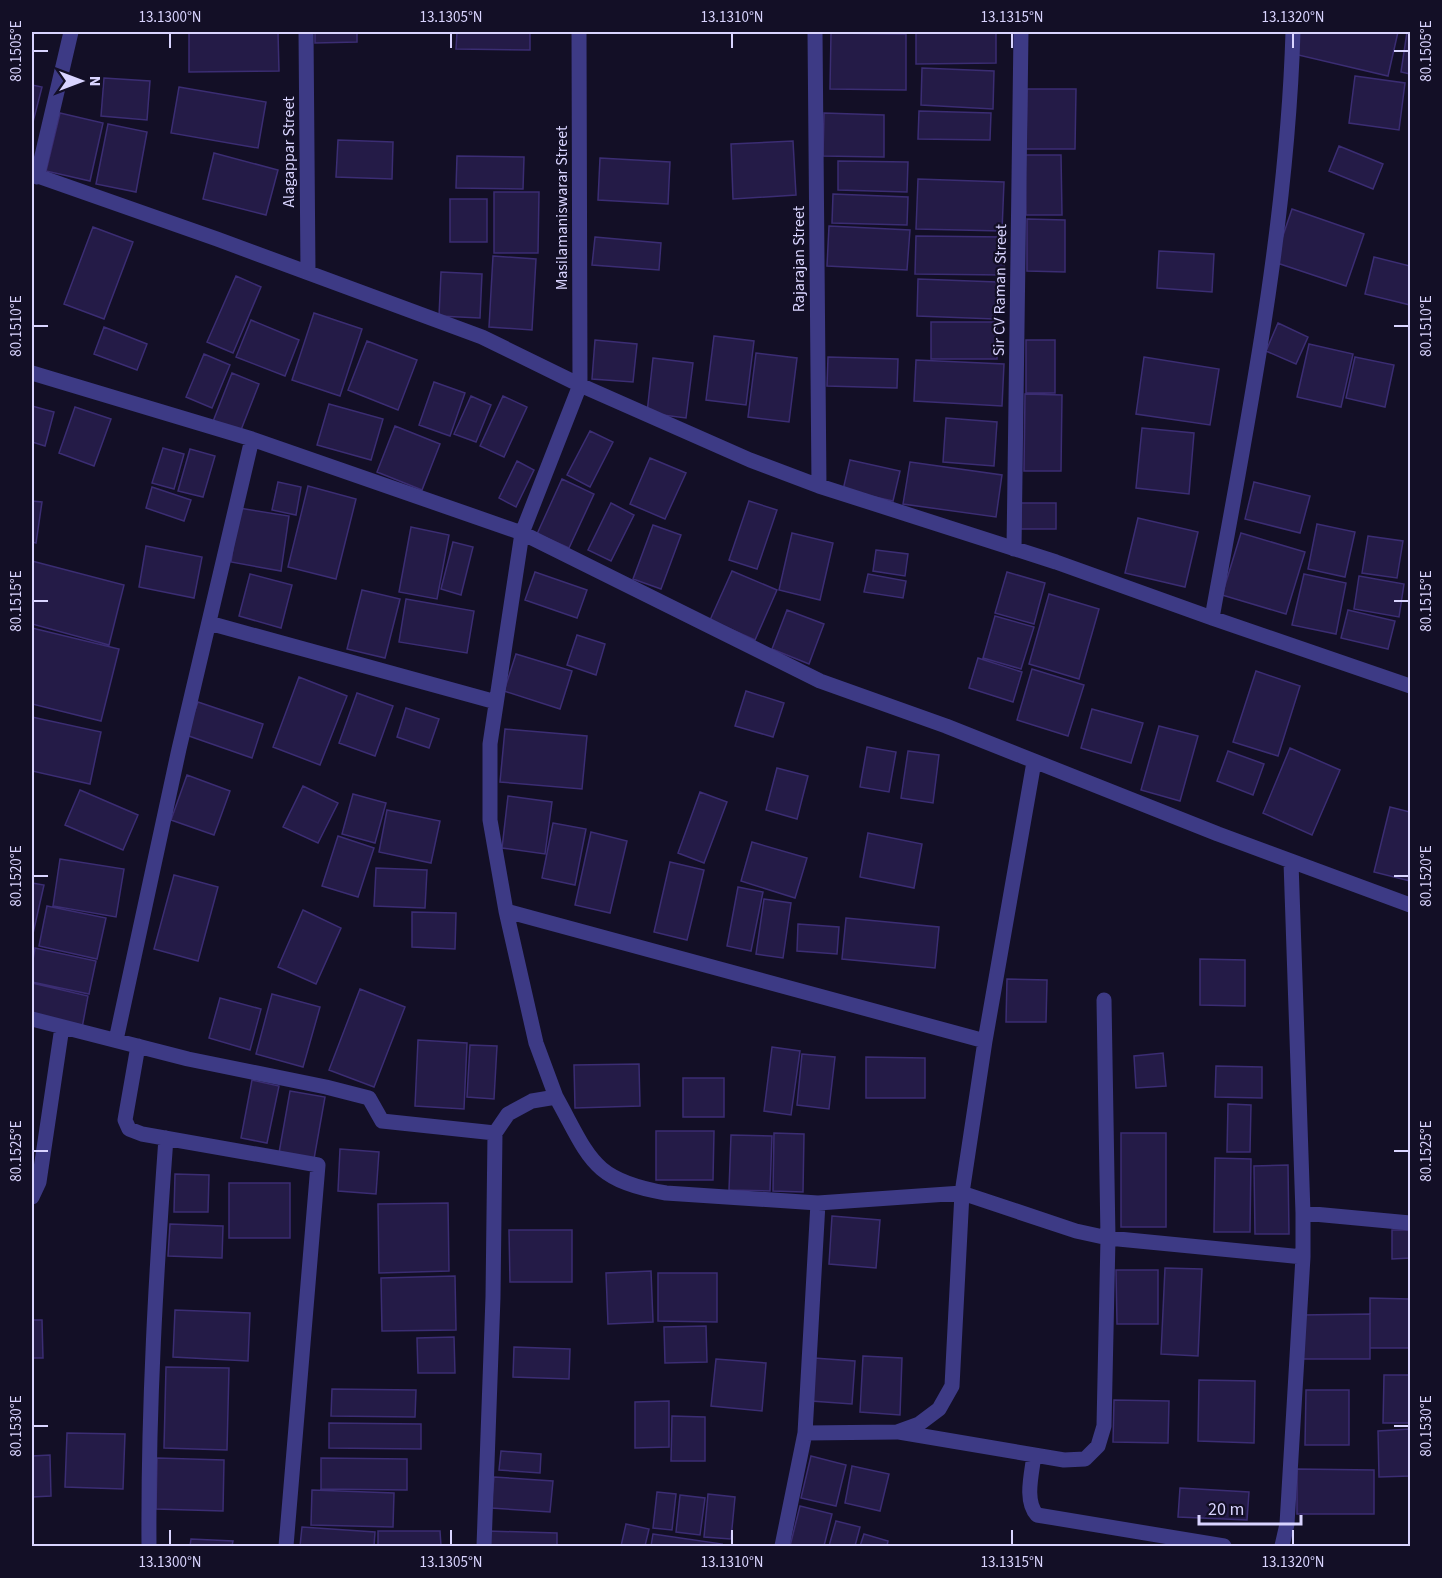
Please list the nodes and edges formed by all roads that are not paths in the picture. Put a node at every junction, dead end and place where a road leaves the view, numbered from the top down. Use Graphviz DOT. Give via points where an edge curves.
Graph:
graph roads {
  1 [pos="71,32"];
  2 [pos="306,32"];
  3 [pos="579,32"];
  4 [pos="815,32"];
  5 [pos="1021,32"];
  6 [pos="1293,32"];
  7 [pos="34,176"];
  8 [pos="308,272"];
  9 [pos="32,373"];
  10 [pos="580,385"];
  11 [pos="252,439"];
  12 [pos="819,486"];
  13 [pos="522,533"];
  14 [pos="1014,549"];
  15 [pos="1212,618"];
  16 [pos="209,623"];
  17 [pos="1410,686"];
  18 [pos="496,702"];
  19 [pos="1034,762"];
  20 [pos="1291,862"];
  21 [pos="1410,905"];
  22 [pos="506,911"];
  23 [pos="1104,1000"];
  24 [pos="32,1019"];
  25 [pos="62,1027"];
  26 [pos="117,1040"];
  27 [pos="985,1041"];
  28 [pos="138,1046"];
  29 [pos="556,1096"];
  30 [pos="495,1133"];
  31 [pos="166,1138"];
  32 [pos="962,1193"];
  33 [pos="32,1197"];
  34 [pos="818,1203"];
  35 [pos="1303,1213"];
  36 [pos="1410,1223"];
  37 [pos="1108,1238"];
  38 [pos="1303,1257"];
  39 [pos="897,1432"];
  40 [pos="805,1433"];
  41 [pos="1034,1455"];
  42 [pos="149,1546"];
  43 [pos="286,1546"];
  44 [pos="484,1546"];
  45 [pos="782,1546"];
  46 [pos="1224,1546"];
  47 [pos="1282,1546"];
  1 -- 7 [label="street"];
  2 -- 8 [label="street, Alagappar Street"];
  3 -- 10 [label="street, Masilamaniswarar Street"];
  4 -- 12 [label="street, Rajarajan Street"];
  5 -- 14 [label="street, Sir CV Raman Street"];
  6 -- 15 [label="street" via="1286,158 1246,431"];
  7 -- 8 [label="street"];
  8 -- 10 [label="street" via="482,337"];
  9 -- 11 [label="street"];
  10 -- 12 [label="street"];
  10 -- 13 [label="street"];
  11 -- 13 [label="street"];
  11 -- 16 [label="street"];
  12 -- 14 [label="street"];
  13 -- 18 [label="street"];
  13 -- 19 [label="street" via="820,681"];
  14 -- 15 [label="street"];
  15 -- 17 [label="street"];
  16 -- 18 [label="street"];
  16 -- 26 [label="street"];
  18 -- 22 [label="street" via="490,744 490,820"];
  19 -- 20 [label="street"];
  19 -- 27 [label="street"];
  20 -- 21 [label="street"];
  20 -- 35 [label="street"];
  22 -- 27 [label="street"];
  22 -- 29 [label="street" via="536,1043"];
  23 -- 37 [label="street"];
  24 -- 25 [label="street"];
  25 -- 26 [label="street"];
  25 -- 33 [label="street" via="39,1182"];
  26 -- 28 [label="street"];
  27 -- 32 [label="street"];
  28 -- 30 [label="street" via="369,1098 382,1121"];
  28 -- 31 [label="street" via="125,1120 129,1129"];
  29 -- 30 [label="street" via="532,1101 508,1114"];
  29 -- 34 [label="street" via="591,1161 621,1182 666,1193"];
  30 -- 44 [label="street"];
  31 -- 42 [label="street" via="156,1275"];
  31 -- 43 [label="street" via="318,1165"];
  32 -- 34 [label="street"];
  32 -- 37 [label="street"];
  32 -- 39 [label="street" via="952,1386 939,1409 919,1424"];
  34 -- 40 [label="street"];
  35 -- 36 [label="street"];
  35 -- 38 [label="street"];
  37 -- 38 [label="street"];
  37 -- 41 [label="street" via="1104,1425 1098,1446 1085,1459"];
  38 -- 47 [label="street" via="1287,1524"];
  39 -- 40 [label="street"];
  39 -- 41 [label="street"];
  40 -- 45 [label="street"];
  41 -- 46 [label="street" via="1030,1501 1037,1515"];
}
